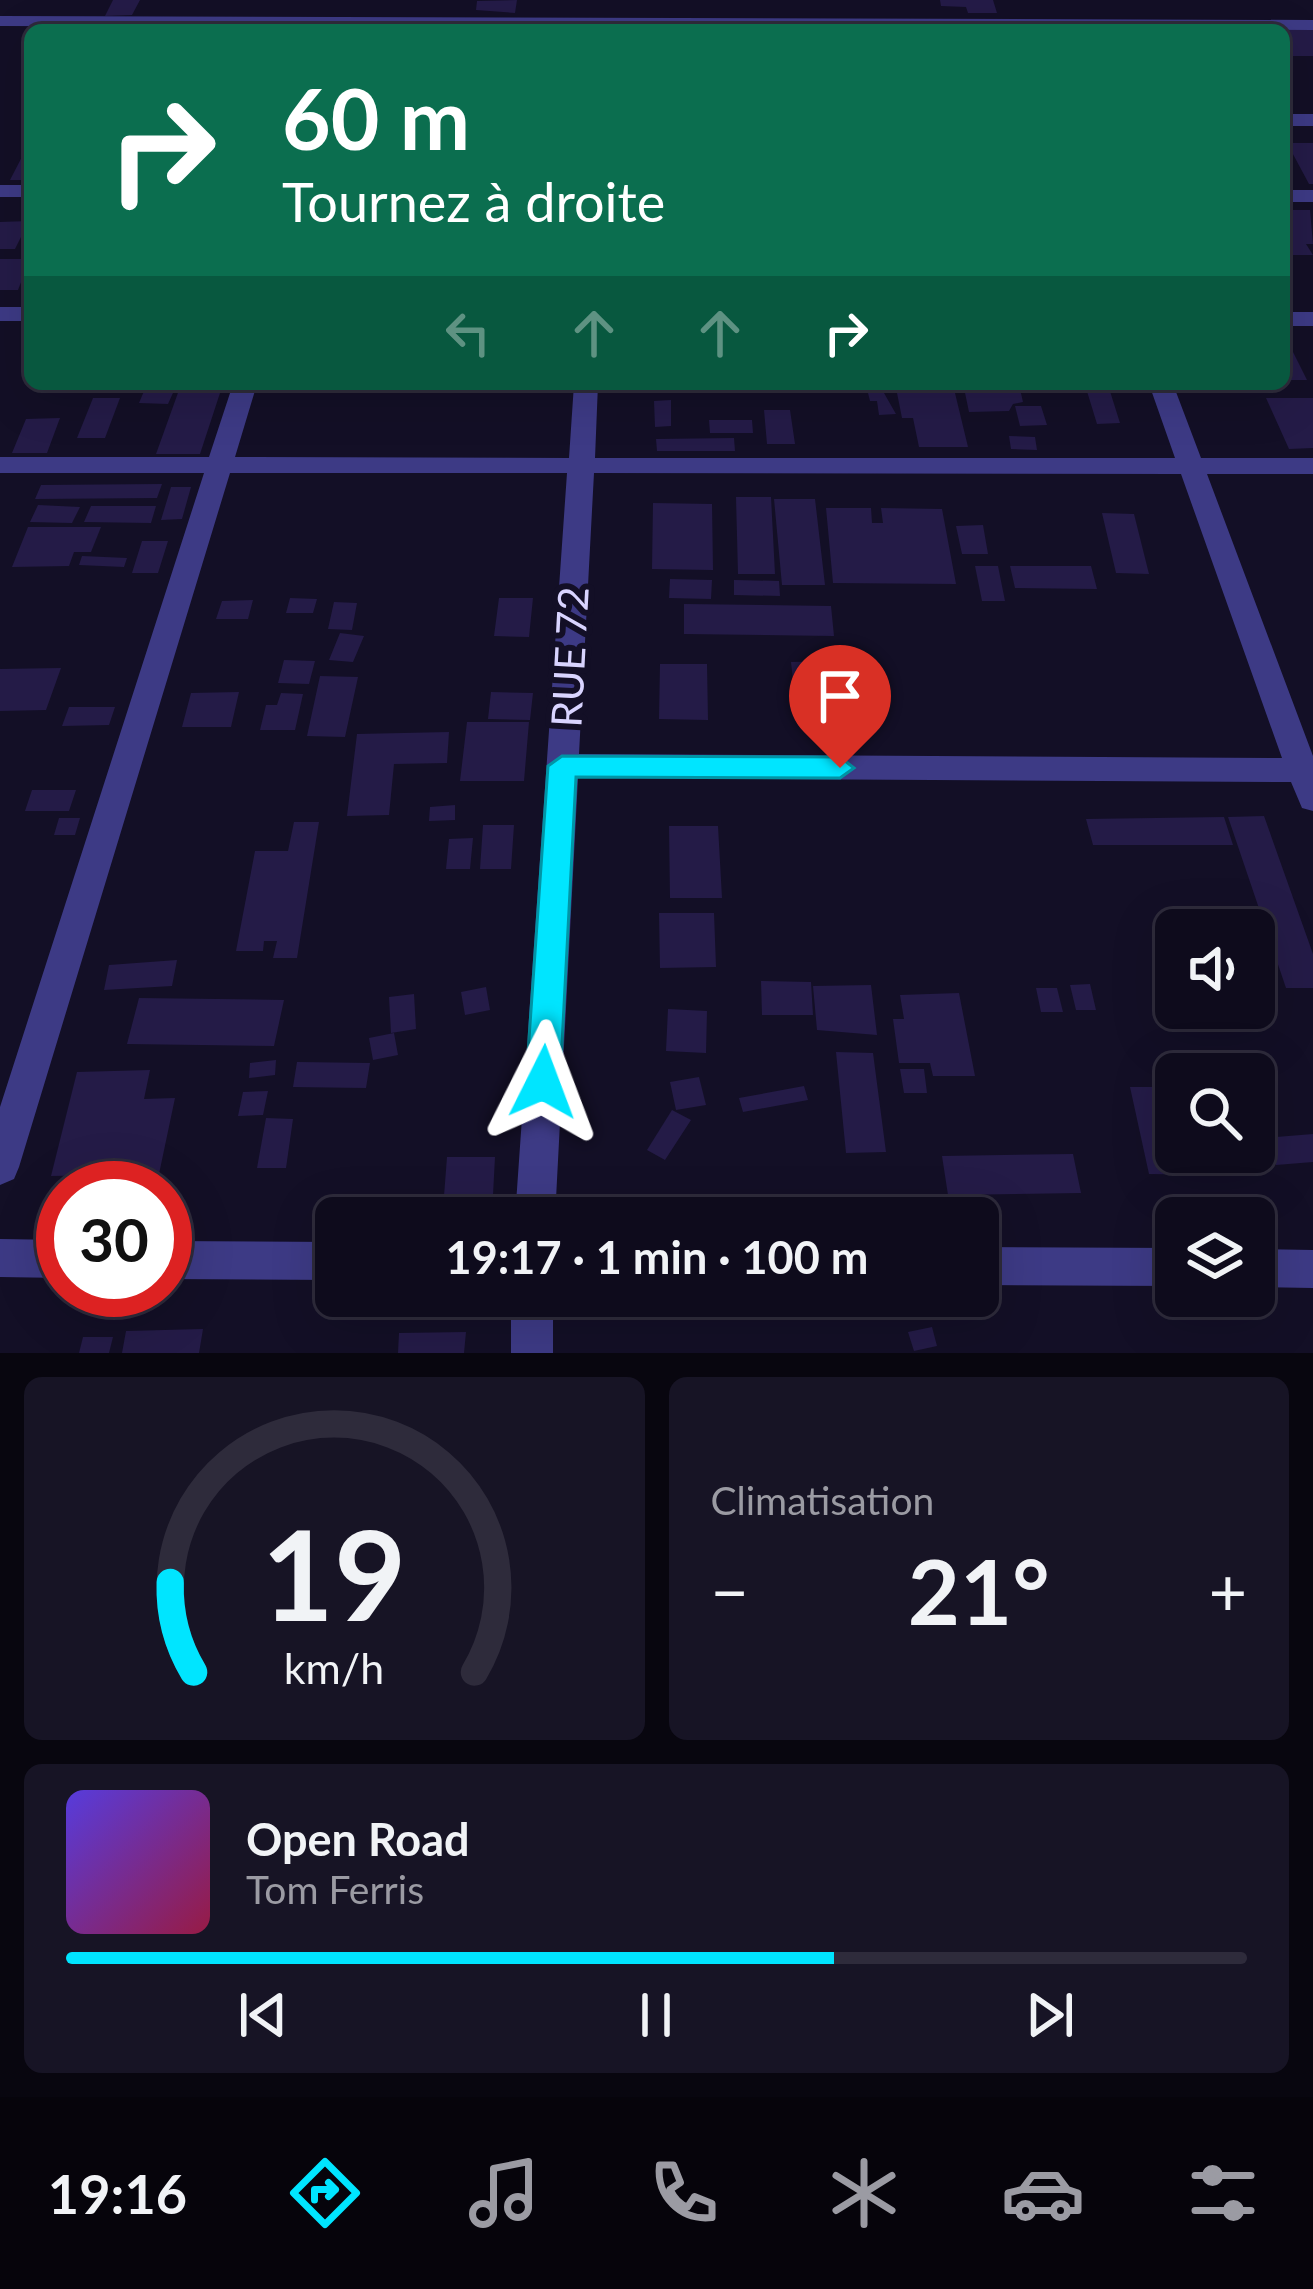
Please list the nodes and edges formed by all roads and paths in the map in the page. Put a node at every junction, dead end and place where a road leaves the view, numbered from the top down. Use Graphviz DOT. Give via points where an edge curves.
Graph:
graph roads {
  1 [pos="0,21"];
  2 [pos="198,24"];
  3 [pos="243,390"];
  4 [pos="586,390"];
  5 [pos="1163,390"];
  6 [pos="0,465"];
  7 [pos="220,465"];
  8 [pos="581,465"];
  9 [pos="1191,466"];
  10 [pos="1313,466"];
  11 [pos="562,766"];
  12 [pos="1310,780"];
  13 [pos="0,1167"];
  14 [pos="536,1197"];
  15 [pos="0,1258"];
  16 [pos="36,1259"];
  17 [pos="192,1260"];
  18 [pos="315,1261"];
  19 [pos="999,1266"];
  20 [pos="1155,1268"];
  21 [pos="1275,1268"];
  22 [pos="1313,1268"];
  23 [pos="532,1317"];
  24 [pos="532,1353"];
  1 -- 2 [label="street"];
  3 -- 7 [label="street"];
  4 -- 8 [label="street, RUE 72"];
  5 -- 9 [label="street"];
  6 -- 7 [label="street"];
  7 -- 8 [label="street"];
  7 -- 13 [label="street"];
  8 -- 9 [label="street"];
  8 -- 11 [label="street, RUE 72"];
  9 -- 10 [label="street"];
  9 -- 12 [label="street"];
  11 -- 12 [label="street"];
  11 -- 14 [label="street, RUE 72"];
  15 -- 16 [label="street"];
  17 -- 18 [label="street"];
  19 -- 20 [label="street"];
  21 -- 22 [label="street"];
  23 -- 24 [label="street"];
}
